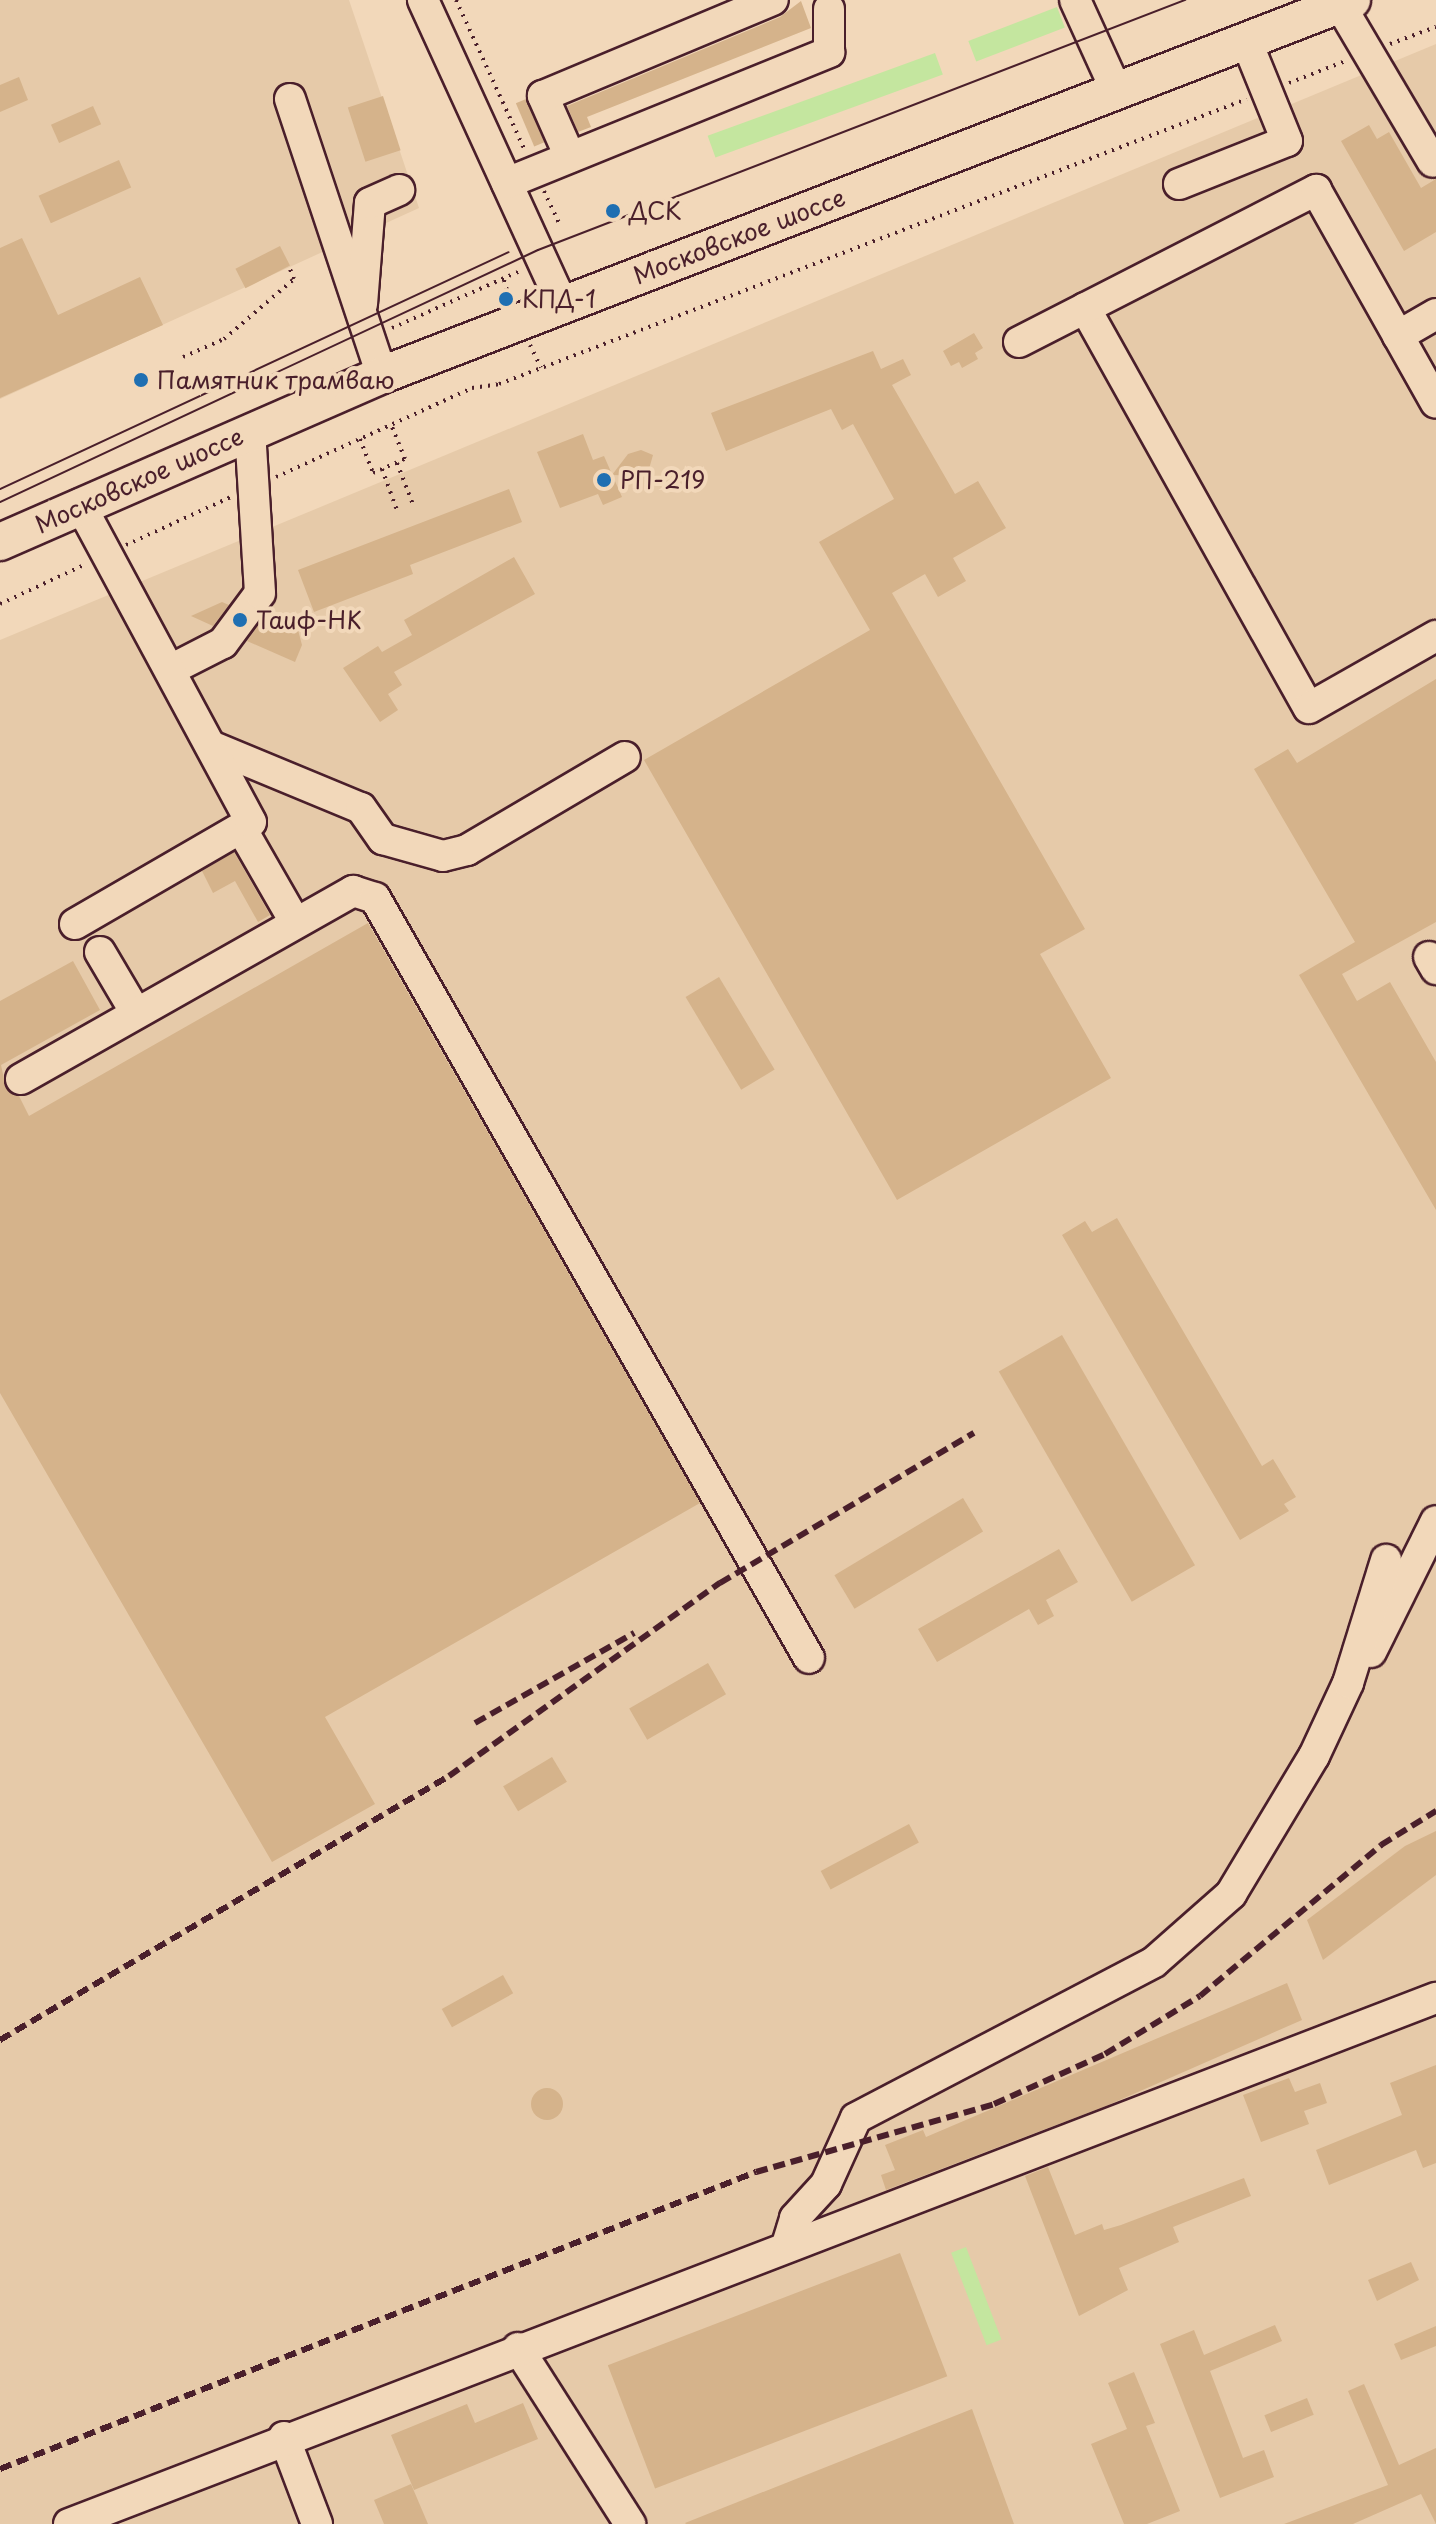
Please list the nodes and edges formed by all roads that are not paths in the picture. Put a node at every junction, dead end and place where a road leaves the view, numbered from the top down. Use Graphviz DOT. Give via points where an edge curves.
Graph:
graph roads {
  1 [pos="423,0"];
  2 [pos="773,0"];
  3 [pos="1075,0"];
  4 [pos="1346,2"];
  5 [pos="835,3"];
  6 [pos="1246,40"];
  7 [pos="1116,90"];
  8 [pos="290,99"];
  9 [pos="570,157"];
  10 [pos="1433,162"];
  11 [pos="521,177"];
  12 [pos="1179,184"];
  13 [pos="399,190"];
  14 [pos="562,304"];
  15 [pos="1085,308"];
  16 [pos="1436,314"];
  17 [pos="364,324"];
  18 [pos="1398,336"];
  19 [pos="1019,342"];
  20 [pos="382,375"];
  21 [pos="1436,403"];
  22 [pos="250,431"];
  23 [pos="80,504"];
  24 [pos="0,542"];
  25 [pos="1436,636"];
  26 [pos="170,670"];
  27 [pos="211,746"];
  28 [pos="625,757"];
  29 [pos="241,828"];
  30 [pos="295,922"];
  31 [pos="75,924"];
  32 [pos="100,952"];
  33 [pos="136,1013"];
  34 [pos="21,1079"];
  35 [pos="1436,1521"];
  36 [pos="1386,1560"];
  37 [pos="809,1658"];
  38 [pos="1348,1683"];
  39 [pos="1436,1998"];
  40 [pos="787,2245"];
  41 [pos="518,2348"];
  42 [pos="284,2437"];
  43 [pos="69,2524"];
  44 [pos="317,2524"];
  45 [pos="630,2524"];
  1 -- 11 [label="street"];
  2 -- 9 [label="street" via="543,96"];
  3 -- 7 [label="street"];
  4 -- 6 [label="main road, Московское шоссе"];
  4 -- 10 [label="street" via="1368,52"];
  5 -- 9 [label="street" via="829,52"];
  6 -- 7 [label="main road, Московское шоссе"];
  6 -- 12 [label="street" via="1287,141"];
  7 -- 14 [label="main road, Московское шоссе"];
  8 -- 17 [label="street"];
  9 -- 11 [label="street"];
  11 -- 14 [label="street" via="543,260"];
  13 -- 17 [label="street" via="370,203"];
  14 -- 20 [label="main road, Московское шоссе"];
  15 -- 18 [label="street" via="1316,190"];
  15 -- 19 [label="street"];
  15 -- 25 [label="street" via="1309,708"];
  16 -- 18 [label="street"];
  17 -- 20 [label="street"];
  18 -- 21 [label="street"];
  20 -- 22 [label="main road, Московское шоссе"];
  22 -- 23 [label="main road, Московское шоссе"];
  22 -- 26 [label="street" via="260,593 223,643"];
  23 -- 24 [label="main road, Московское шоссе"];
  23 -- 26 [label="street"];
  26 -- 27 [label="street"];
  27 -- 28 [label="street" via="361,808 383,839 443,856 467,850"];
  27 -- 29 [label="street" via="251,822"];
  29 -- 30 [label="street"];
  29 -- 31 [label="street"];
  30 -- 33 [label="street"];
  30 -- 37 [label="street" via="353,891 375,898"];
  32 -- 33 [label="street"];
  33 -- 34 [label="street"];
  35 -- 38 [label="street" via="1380,1639"];
  36 -- 38 [label="street"];
  38 -- 40 [label="street" via="1267,1838 1210,1914 1154,1962 856,2118 826,2184 795,2218"];
  39 -- 40 [label="street"];
  40 -- 41 [label="street"];
  41 -- 42 [label="street"];
  41 -- 45 [label="street"];
  42 -- 43 [label="street"];
  42 -- 44 [label="street"];
}
